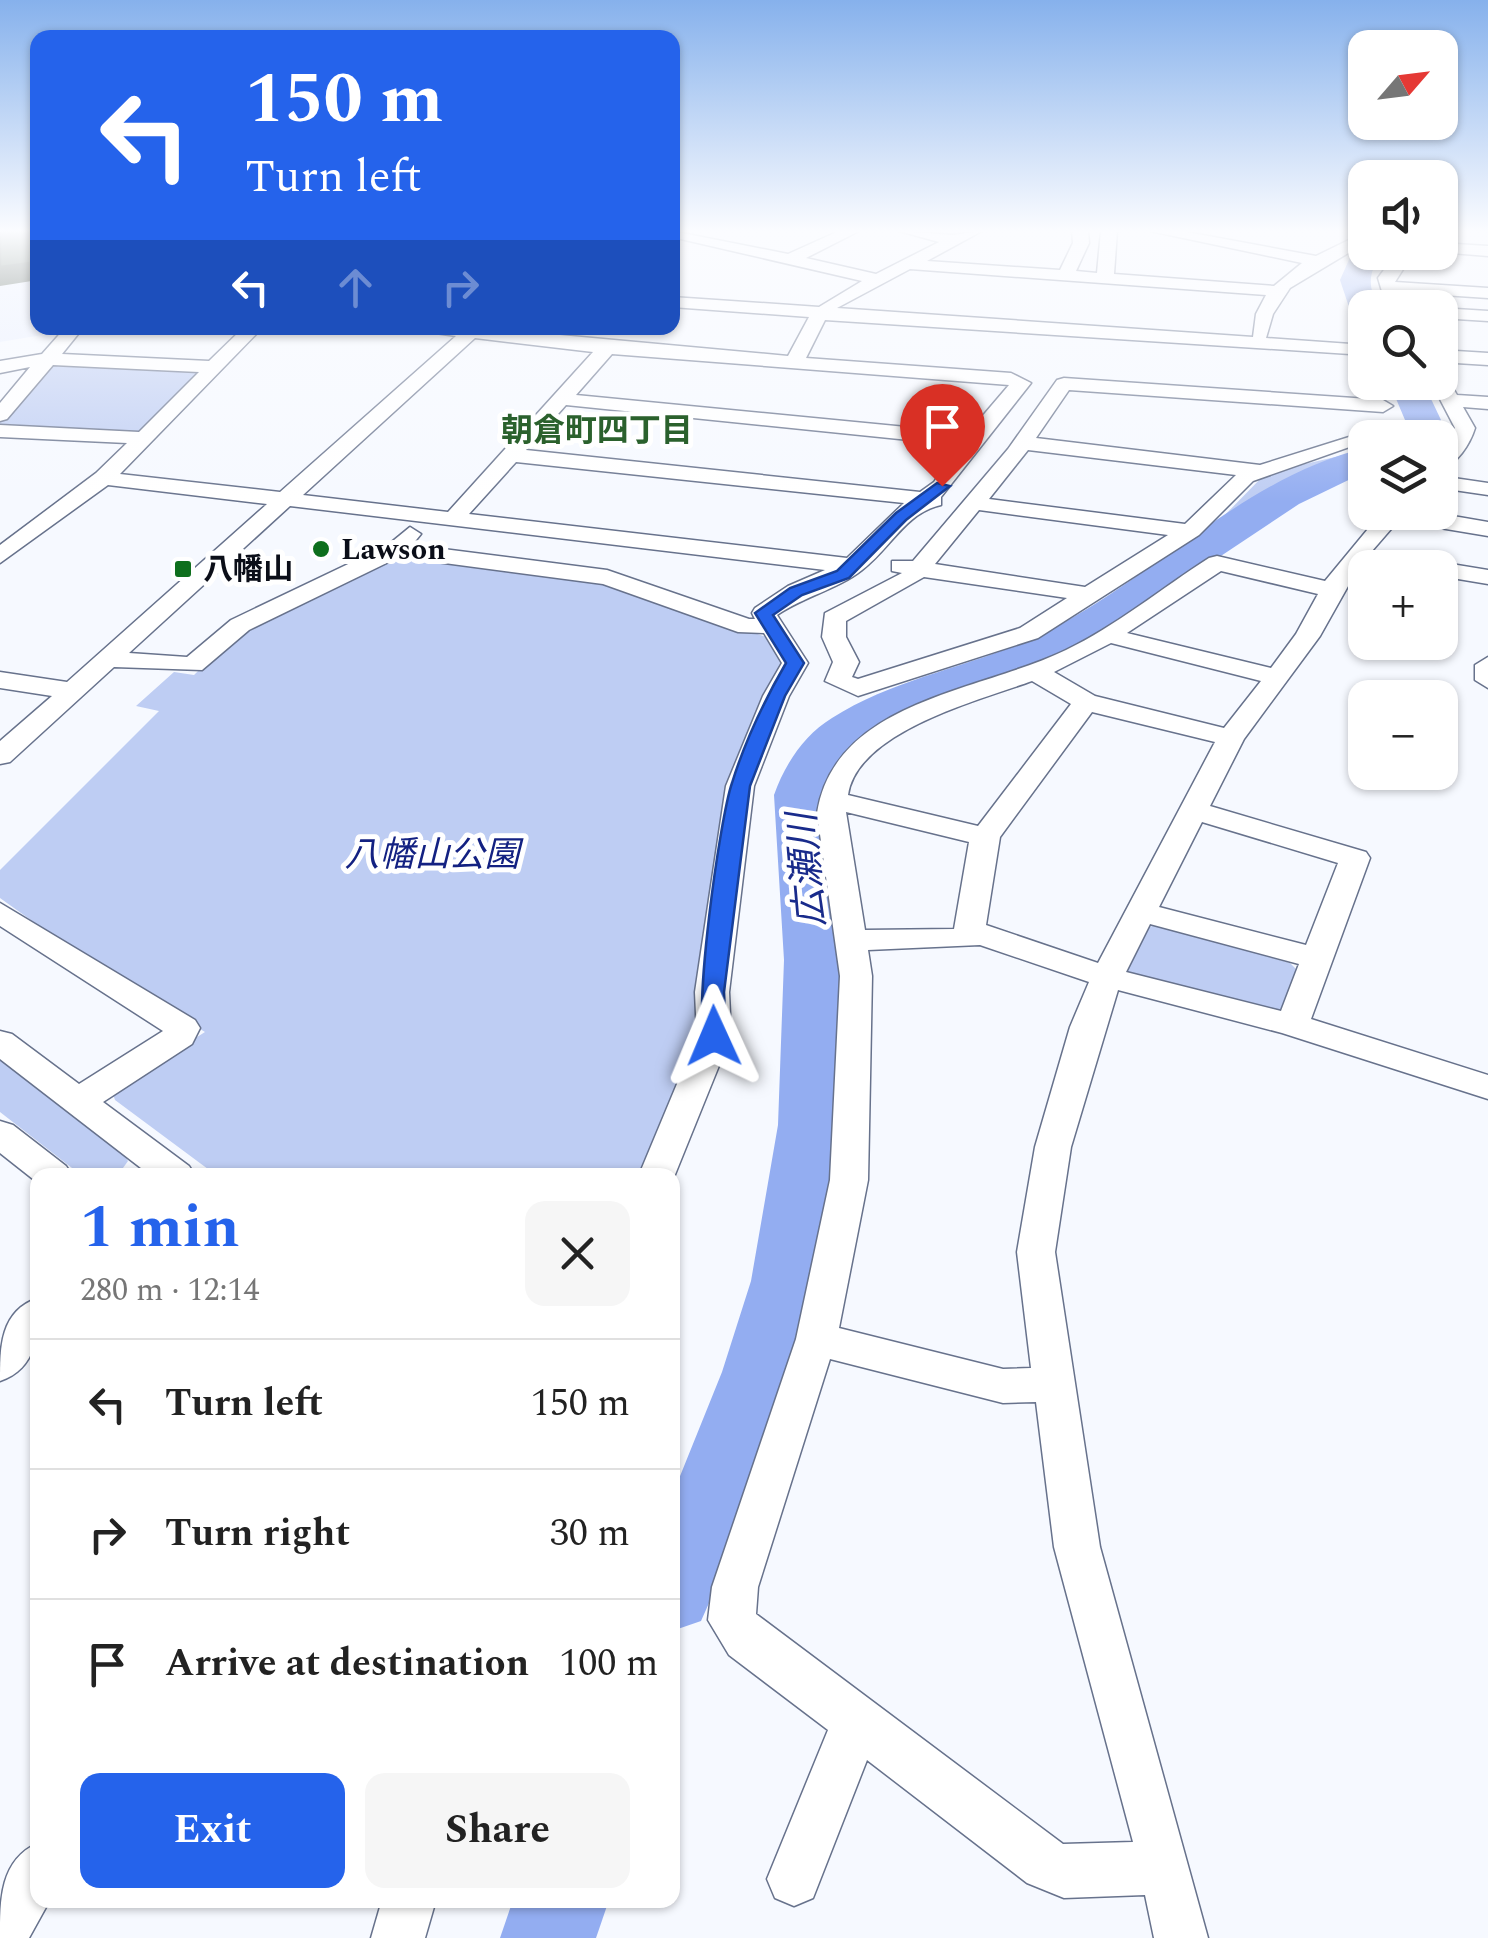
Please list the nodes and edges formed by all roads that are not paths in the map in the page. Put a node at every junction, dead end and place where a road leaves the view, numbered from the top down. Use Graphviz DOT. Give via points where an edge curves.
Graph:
graph roads {
  1 [pos="818,321"];
  2 [pos="1020,321"];
  3 [pos="1050,321"];
  4 [pos="1262,321"];
  5 [pos="1260,334"];
  6 [pos="68,335"];
  7 [pos="246,335"];
  8 [pos="466,335"];
  9 [pos="510,335"];
  10 [pos="1348,344"];
  11 [pos="1348,344"];
  12 [pos="1458,347"];
  13 [pos="607,348"];
  14 [pos="1488,349"];
  15 [pos="1458,357"];
  16 [pos="1488,359"];
  17 [pos="47,360"];
  18 [pos="794,362"];
  19 [pos="0,368"];
  20 [pos="212,368"];
  21 [pos="1458,395"];
  22 [pos="562,399"];
  23 [pos="1380,400"];
  24 [pos="1488,403"];
  25 [pos="1383,406"];
  26 [pos="0,415"];
  27 [pos="1387,420"];
  28 [pos="0,432"];
  29 [pos="142,438"];
  30 [pos="974,440"];
  31 [pos="1022,443"];
  32 [pos="1348,443"];
  33 [pos="510,455"];
  34 [pos="1257,471"];
  35 [pos="104,478"];
  36 [pos="1458,485"];
  37 [pos="1488,489"];
  38 [pos="925,498"];
  39 [pos="282,499"];
  40 [pos="972,503"];
  41 [pos="426,516"];
  42 [pos="453,518"];
  43 [pos="1458,524"];
  44 [pos="1488,529"];
  45 [pos="1378,530"];
  46 [pos="1189,531"];
  47 [pos="396,550"];
  48 [pos="1360,550"];
  49 [pos="0,556"];
  50 [pos="853,566"];
  51 [pos="1348,566"];
  52 [pos="917,572"];
  53 [pos="1458,572"];
  54 [pos="1488,576"];
  55 [pos="1332,590"];
  56 [pos="1086,594"];
  57 [pos="770,625"];
  58 [pos="1111,636"];
  59 [pos="107,659"];
  60 [pos="1488,665"];
  61 [pos="1036,672"];
  62 [pos="1275,678"];
  63 [pos="0,680"];
  64 [pos="1488,680"];
  65 [pos="73,690"];
  66 [pos="1086,702"];
  67 [pos="1231,738"];
  68 [pos="0,756"];
  69 [pos="832,803"];
  70 [pos="1193,810"];
  71 [pos="985,837"];
  72 [pos="0,912"];
  73 [pos="1140,912"];
  74 [pos="971,931"];
  75 [pos="854,940"];
  76 [pos="1316,958"];
  77 [pos="1107,977"];
  78 [pos="1292,1025"];
  79 [pos="0,1042"];
  80 [pos="1488,1087"];
  81 [pos="80,1100"];
  82 [pos="0,1134"];
  83 [pos="44,1168"];
  84 [pos="155,1168"];
  85 [pos="661,1168"];
  86 [pos="30,1325"];
  87 [pos="816,1339"];
  88 [pos="0,1364"];
  89 [pos="1054,1384"];
  90 [pos="862,1726"];
  91 [pos="1166,1868"];
  92 [pos="794,1879"];
  93 [pos="30,1883"];
  94 [pos="407,1908"];
  95 [pos="0,1936"];
  96 [pos="398,1938"];
  97 [pos="1181,1938"];
  1 -- 18 [label="street"];
  2 -- 10 [label="street"];
  3 -- 5 [label="street"];
  4 -- 5 [label="street"];
  5 -- 11 [label="street"];
  6 -- 17 [label="street"];
  7 -- 20 [label="street"];
  8 -- 39 [label="street"];
  9 -- 13 [label="street"];
  12 -- 14 [label="street"];
  13 -- 18 [label="street" via="754,367"];
  13 -- 22 [label="street"];
  15 -- 16 [label="street"];
  17 -- 19 [label="street"];
  17 -- 20 [label="street"];
  17 -- 26 [label="street"];
  18 -- 30 [label="street" via="1019,381"];
  20 -- 29 [label="street"];
  21 -- 24 [label="street"];
  22 -- 30 [label="street" via="727,408"];
  22 -- 33 [label="street"];
  23 -- 25 [label="street"];
  25 -- 27 [label="street"];
  25 -- 31 [label="street" via="1070,383 1061,386"];
  28 -- 29 [label="street"];
  29 -- 35 [label="street"];
  30 -- 38 [label="street" via="946,483"];
  31 -- 34 [label="street"];
  31 -- 40 [label="street"];
  32 -- 34 [label="street"];
  33 -- 38 [label="street"];
  33 -- 42 [label="street"];
  34 -- 46 [label="street"];
  35 -- 39 [label="street"];
  35 -- 49 [label="street"];
  36 -- 37 [label="street"];
  38 -- 50 [label="street"];
  38 -- 52 [label="street" via="940,503 940,510 897,561"];
  39 -- 41 [label="street"];
  39 -- 59 [label="street"];
  40 -- 46 [label="street"];
  40 -- 52 [label="street"];
  41 -- 42 [label="street"];
  41 -- 47 [label="street"];
  42 -- 50 [label="street"];
  43 -- 44 [label="street"];
  45 -- 48 [label="street"];
  46 -- 56 [label="street"];
  47 -- 57 [label="street" via="606,577 747,627"];
  47 -- 59 [label="street" via="240,626 193,666"];
  50 -- 57 [label="street" via="766,611"];
  51 -- 55 [label="street"];
  52 -- 56 [label="street"];
  52 -- 56 [label="street" via="897,589 834,618 846,662 838,677 842,686 858,688 1019,637"];
  53 -- 54 [label="street"];
  55 -- 58 [label="street" via="1222,562"];
  55 -- 62 [label="street"];
  57 -- 85 [label="street" via="795,663 740,786 712,992 714,1036"];
  58 -- 61 [label="street"];
  58 -- 62 [label="street"];
  59 -- 65 [label="street"];
  60 -- 64 [label="street"];
  61 -- 66 [label="street"];
  61 -- 69 [label="street" via="897,723 855,754"];
  62 -- 67 [label="street"];
  63 -- 65 [label="street"];
  65 -- 68 [label="street"];
  66 -- 67 [label="street"];
  66 -- 71 [label="street"];
  67 -- 70 [label="street"];
  69 -- 71 [label="street"];
  69 -- 75 [label="street"];
  70 -- 73 [label="street"];
  70 -- 76 [label="street" via="1355,858"];
  71 -- 74 [label="street"];
  72 -- 81 [label="street" via="183,1028"];
  73 -- 76 [label="street"];
  73 -- 77 [label="street"];
  74 -- 75 [label="street" via="960,941"];
  74 -- 77 [label="street"];
  75 -- 87 [label="street" via="849,1180"];
  76 -- 78 [label="street"];
  77 -- 78 [label="street"];
  77 -- 89 [label="street" via="1054,1147 1037,1231"];
  78 -- 80 [label="street"];
  79 -- 81 [label="street"];
  81 -- 84 [label="street"];
  82 -- 83 [label="street"];
  86 -- 88 [label="street"];
  87 -- 89 [label="street" via="1002,1386"];
  87 -- 90 [label="street" via="735,1586 732,1620 746,1640"];
  89 -- 91 [label="street" via="1077,1547"];
  90 -- 91 [label="street" via="1046,1864 1064,1871"];
  90 -- 92 [label="street" via="844,1750"];
  91 -- 97 [label="street"];
  93 -- 95 [label="street"];
  94 -- 96 [label="street"];
}
